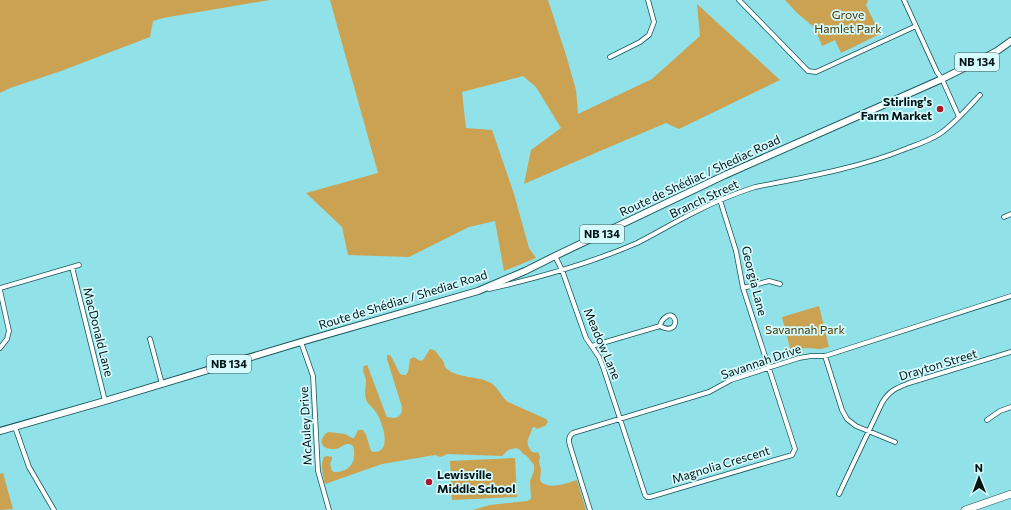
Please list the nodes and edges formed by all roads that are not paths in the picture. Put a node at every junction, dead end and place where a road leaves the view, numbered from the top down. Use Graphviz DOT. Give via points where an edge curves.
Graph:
graph roads {
  1 [pos="648,0"];
  2 [pos="739,0"];
  3 [pos="904,0"];
  4 [pos="916,26"];
  5 [pos="1011,41"];
  6 [pos="610,57"];
  7 [pos="942,80"];
  8 [pos="980,95"];
  9 [pos="959,117"];
  10 [pos="720,200"];
  11 [pos="1011,214"];
  12 [pos="1004,217"];
  13 [pos="555,256"];
  14 [pos="79,265"];
  15 [pos="72,267"];
  16 [pos="562,270"];
  17 [pos="780,284"];
  18 [pos="743,288"];
  19 [pos="0,289"];
  20 [pos="478,291"];
  21 [pos="1011,296"];
  22 [pos="660,326"];
  23 [pos="150,339"];
  24 [pos="301,342"];
  25 [pos="592,346"];
  26 [pos="0,348"];
  27 [pos="1011,352"];
  28 [pos="825,356"];
  29 [pos="768,368"];
  30 [pos="162,384"];
  31 [pos="105,401"];
  32 [pos="1011,408"];
  33 [pos="620,419"];
  34 [pos="986,420"];
  35 [pos="15,427"];
  36 [pos="0,431"];
  37 [pos="869,431"];
  38 [pos="895,442"];
  39 [pos="839,494"];
  40 [pos="1011,494"];
  41 [pos="54,510"];
  42 [pos="329,510"];
  43 [pos="590,510"];
  44 [pos="965,510"];
  1 -- 6 [label="street" via="654,22 649,35"];
  2 -- 4 [label="street" via="808,71 816,72"];
  3 -- 4 [label="street"];
  4 -- 7 [label="street"];
  5 -- 7 [label="main road, Route de Shédiac / Shediac Road / NB 134"];
  7 -- 9 [label="street"];
  7 -- 13 [label="main road, Route de Shédiac / Shediac Road / NB 134" via="725,175"];
  8 -- 9 [label="street, Branch Street"];
  9 -- 10 [label="street, Branch Street" via="940,134 890,156 755,188"];
  10 -- 16 [label="street, Branch Street" via="638,242"];
  10 -- 18 [label="street, Georgia Lane" via="736,251"];
  11 -- 12 [label="street"];
  13 -- 16 [label="street, Meadow Lane"];
  13 -- 20 [label="main road, Route de Shédiac / Shediac Road / NB 134"];
  14 -- 15 [label="street"];
  15 -- 19 [label="street"];
  15 -- 31 [label="street, MacDonald Lane"];
  16 -- 20 [label="street, Branch Street"];
  16 -- 25 [label="street, Meadow Lane" via="586,338"];
  17 -- 18 [label="street" via="769,281"];
  18 -- 29 [label="street, Georgia Lane"];
  19 -- 26 [label="street" via="9,331 5,344"];
  20 -- 24 [label="main road, Route de Shédiac / Shediac Road / NB 134"];
  21 -- 28 [label="street, Savannah Drive"];
  22 -- 25 [label="street"];
  23 -- 30 [label="street"];
  24 -- 30 [label="main road, Route de Shédiac / Shediac Road / NB 134"];
  24 -- 42 [label="street, McAuley Drive" via="313,376 318,471"];
  25 -- 33 [label="street, Meadow Lane" via="603,367"];
  27 -- 37 [label="street, Drayton Street" via="897,388 886,397"];
  28 -- 29 [label="street, Savannah Drive" via="798,358"];
  28 -- 37 [label="street" via="845,416 852,423"];
  29 -- 33 [label="street, Savannah Drive" via="731,380 709,392"];
  29 -- 33 [label="street, Magnolia Crescent" via="795,449 792,454 647,497"];
  30 -- 31 [label="main road, Route de Shédiac / Shediac Road / NB 134"];
  31 -- 35 [label="main road, Route de Shédiac / Shediac Road / NB 134"];
  32 -- 34 [label="street" via="1000,411"];
  33 -- 43 [label="street, Savannah Drive" via="573,433 568,439"];
  35 -- 36 [label="main road, Route de Shédiac / Shediac Road / NB 134"];
  35 -- 41 [label="street" via="29,467"];
  37 -- 38 [label="street"];
  37 -- 39 [label="street, Drayton Street"];
  40 -- 44 [label="highway"];
}
